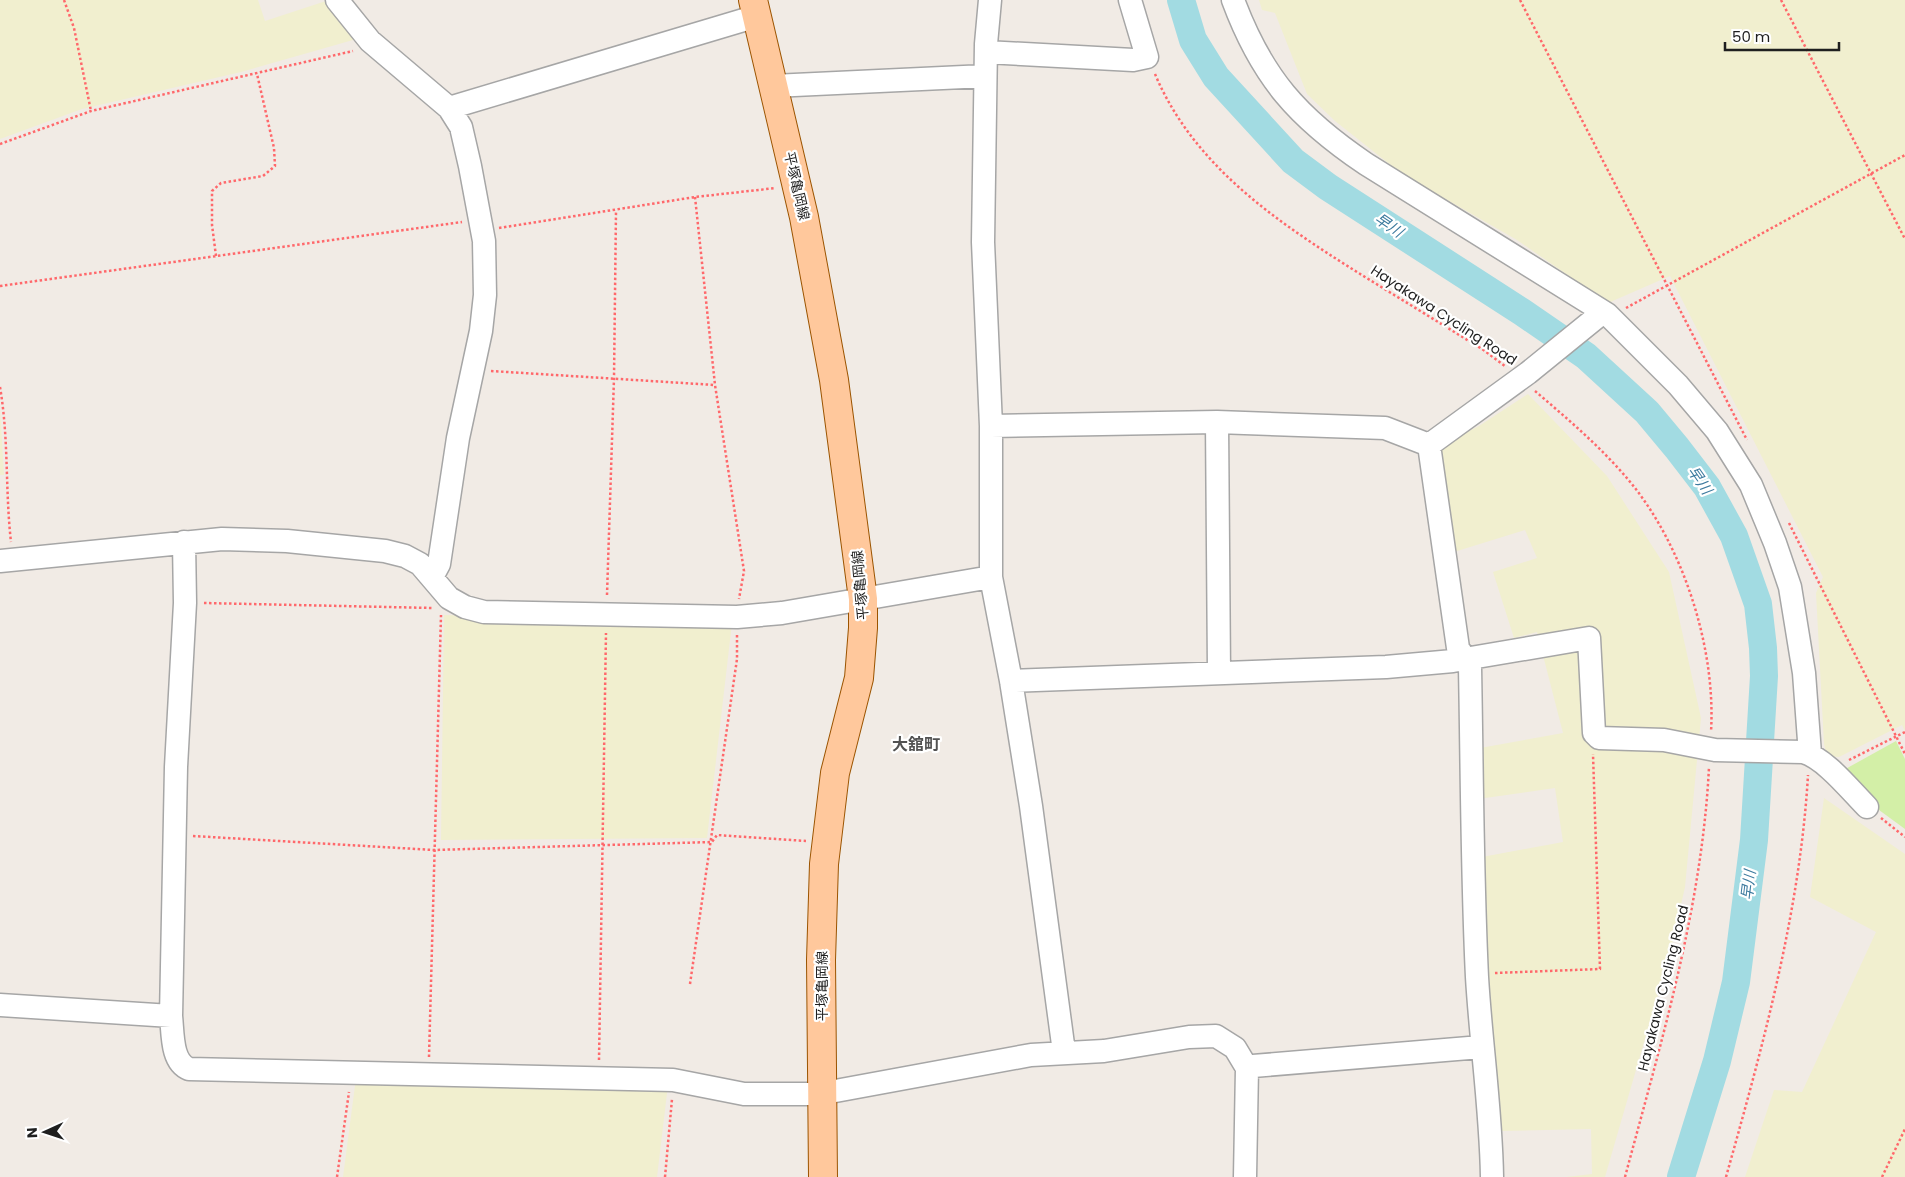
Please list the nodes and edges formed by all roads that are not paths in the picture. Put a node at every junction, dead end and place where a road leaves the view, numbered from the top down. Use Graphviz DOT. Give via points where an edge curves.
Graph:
graph roads {
  1 [pos="337,0"];
  2 [pos="990,0"];
  3 [pos="1130,0"];
  4 [pos="1234,0"];
  5 [pos="755,8"];
  6 [pos="986,52"];
  7 [pos="985,76"];
  8 [pos="773,86"];
  9 [pos="449,108"];
  10 [pos="1602,316"];
  11 [pos="1217,422"];
  12 [pos="990,426"];
  13 [pos="1428,445"];
  14 [pos="184,542"];
  15 [pos="7,560"];
  16 [pos="432,577"];
  17 [pos="991,577"];
  18 [pos="863,599"];
  19 [pos="1464,659"];
  20 [pos="1219,672"];
  21 [pos="1011,681"];
  22 [pos="1813,758"];
  23 [pos="1867,807"];
  24 [pos="0,1005"];
  25 [pos="171,1016"];
  26 [pos="1481,1047"];
  27 [pos="1064,1052"];
  28 [pos="1247,1068"];
  29 [pos="822,1094"];
  30 [pos="823,1177"];
  31 [pos="1245,1177"];
  32 [pos="1492,1177"];
  1 -- 9 [label="street" via="370,41"];
  2 -- 6 [label="street"];
  3 -- 6 [label="street" via="1147,57 1133,60"];
  4 -- 10 [label="street" via="1243,27 1270,75 1300,112 1328,139"];
  5 -- 8 [label="main road, 平塚亀岡線"];
  5 -- 9 [label="street"];
  6 -- 7 [label="street"];
  7 -- 8 [label="street"];
  7 -- 12 [label="street" via="983,242"];
  8 -- 18 [label="main road, 平塚亀岡線" via="797,186 834,380"];
  9 -- 16 [label="street" via="461,127 484,242 485,295 481,332 458,438 439,564"];
  10 -- 13 [label="street"];
  10 -- 22 [label="street" via="1678,385 1717,431 1751,484 1790,587"];
  11 -- 12 [label="street"];
  11 -- 13 [label="street" via="1386,428"];
  11 -- 20 [label="street"];
  12 -- 17 [label="street"];
  13 -- 19 [label="street" via="1458,648"];
  14 -- 15 [label="street"];
  14 -- 16 [label="street" via="252,539 385,551 420,564"];
  14 -- 25 [label="street" via="185,603"];
  16 -- 18 [label="street" via="449,598 484,612 737,617"];
  17 -- 18 [label="street"];
  17 -- 21 [label="street"];
  18 -- 29 [label="main road, 平塚亀岡線" via="858,678 835,773 824,864"];
  19 -- 20 [label="street" via="1386,667"];
  19 -- 22 [label="street" via="1589,638 1594,733 1599,738 1664,740 1713,750"];
  19 -- 26 [label="street" via="1470,667"];
  20 -- 21 [label="street"];
  21 -- 27 [label="street" via="1049,929"];
  22 -- 23 [label="street"];
  24 -- 25 [label="street"];
  25 -- 29 [label="street" via="176,1054 179,1062 189,1070 674,1080 744,1094"];
  26 -- 28 [label="street"];
  26 -- 32 [label="street" via="1488,1094"];
  27 -- 28 [label="street" via="1216,1036 1235,1048"];
  27 -- 29 [label="street" via="1031,1055"];
  28 -- 31 [label="street"];
  29 -- 30 [label="main road, 平塚亀岡線"];
}
